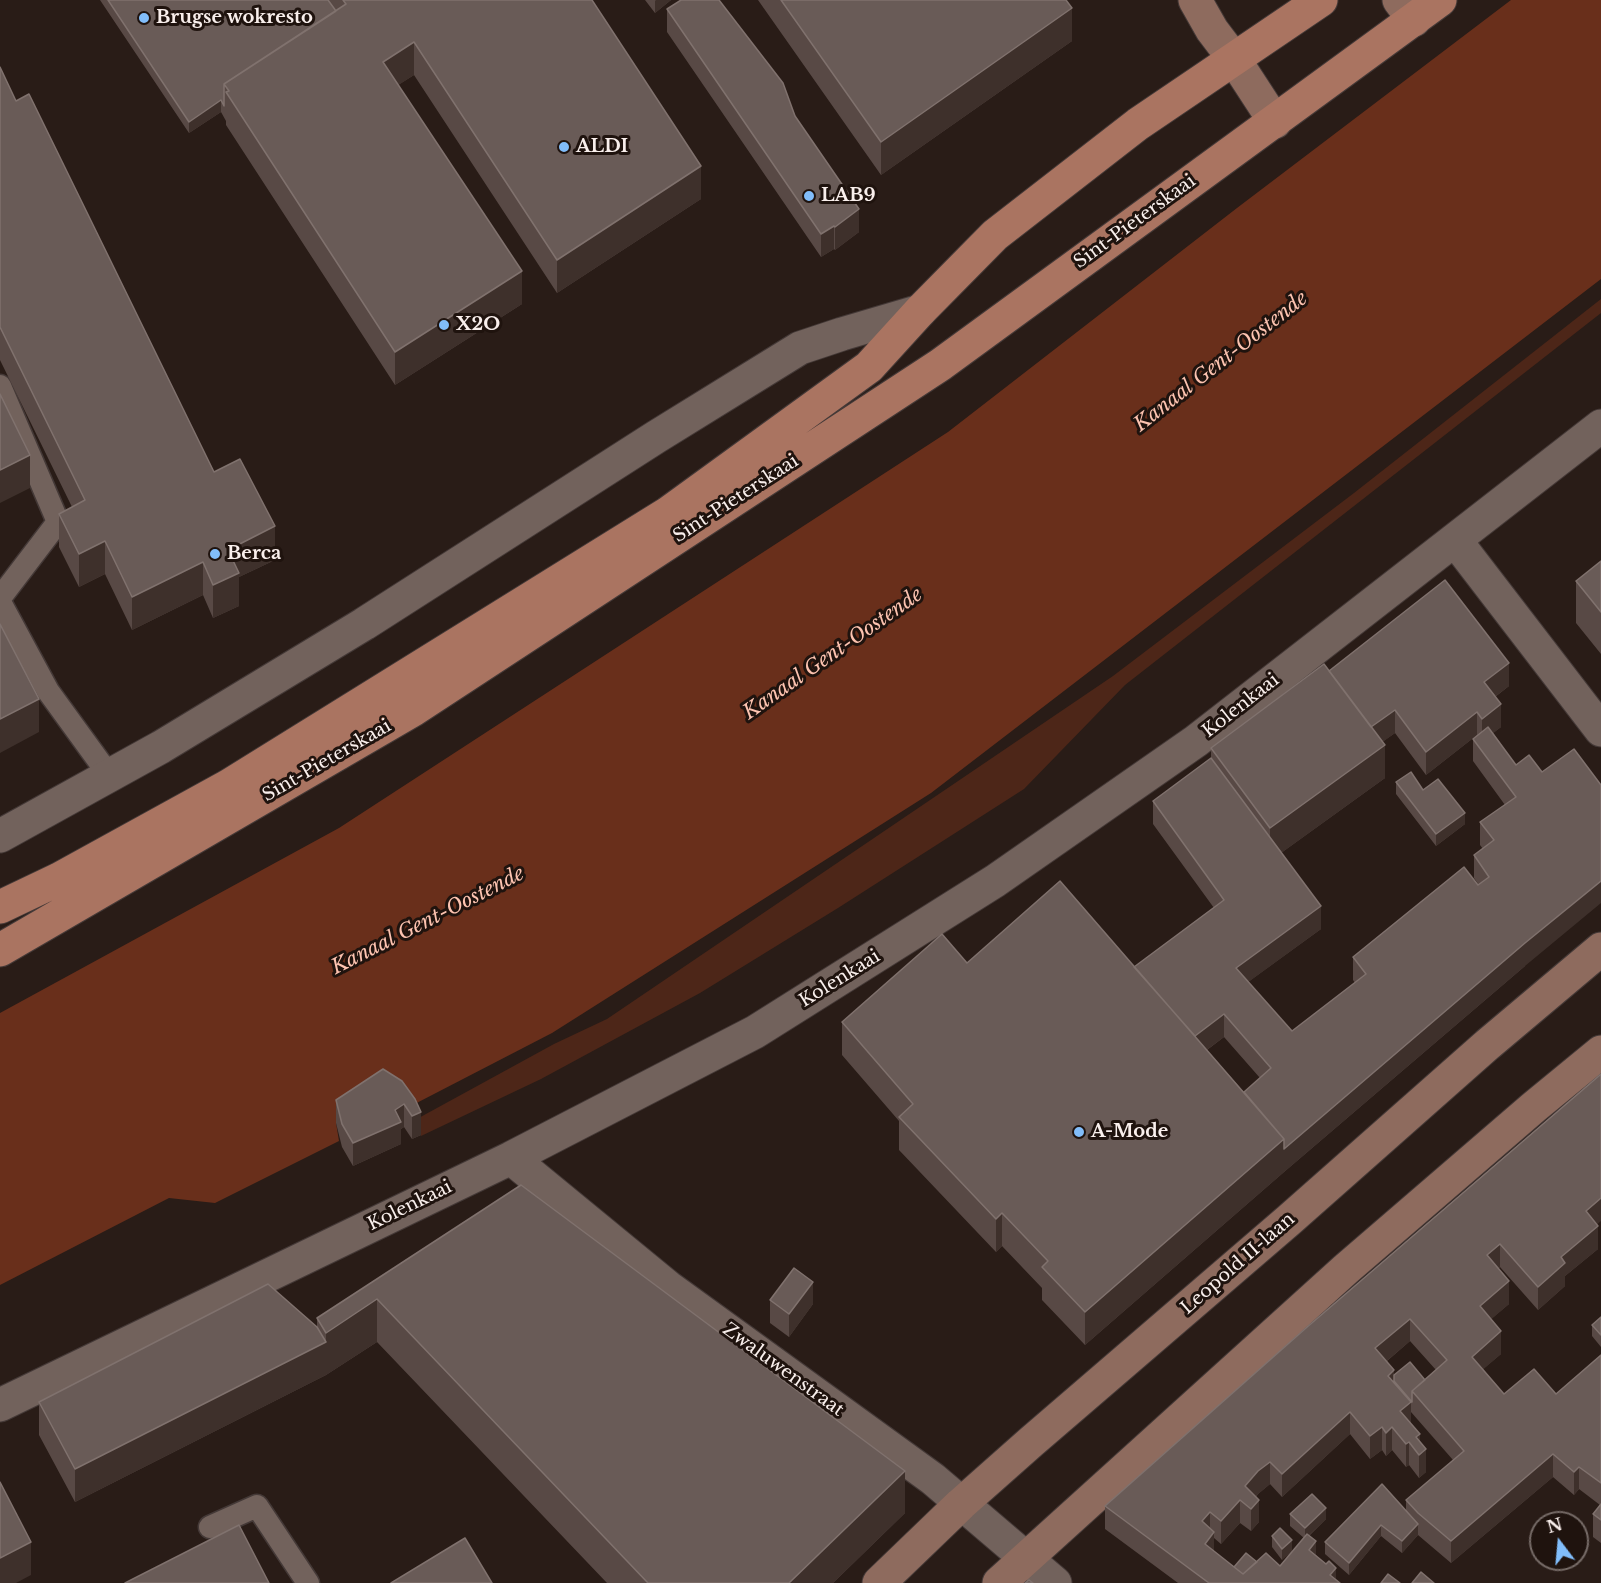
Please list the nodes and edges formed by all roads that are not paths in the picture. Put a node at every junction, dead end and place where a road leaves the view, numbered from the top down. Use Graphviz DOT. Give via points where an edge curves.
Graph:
graph roads {
  1 [pos="1195,0"];
  2 [pos="1321,0"];
  3 [pos="1440,0"];
  4 [pos="1407,10"];
  5 [pos="1234,59"];
  6 [pos="1275,122"];
  7 [pos="920,311"];
  8 [pos="0,386"];
  9 [pos="1601,426"];
  10 [pos="1455,540"];
  11 [pos="0,600"];
  12 [pos="1601,730"];
  13 [pos="109,776"];
  14 [pos="0,836"];
  15 [pos="0,907"];
  16 [pos="1601,949"];
  17 [pos="0,950"];
  18 [pos="1601,1052"];
  19 [pos="511,1158"];
  20 [pos="0,1405"];
  21 [pos="961,1504"];
  22 [pos="210,1527"];
  23 [pos="1026,1558"];
  24 [pos="308,1583"];
  25 [pos="879,1583"];
  26 [pos="999,1583"];
  27 [pos="1055,1583"];
  1 -- 5 [label="street"];
  2 -- 5 [label="main road, Sint-Pieterskaai"];
  3 -- 4 [label="main road, Sint-Pieterskaai"];
  4 -- 6 [label="main road, Sint-Pieterskaai"];
  5 -- 6 [label="street"];
  5 -- 7 [label="main road, Sint-Pieterskaai" via="1138,124 995,235"];
  6 -- 17 [label="main road, Sint-Pieterskaai" via="940,365 423,704"];
  7 -- 13 [label="street, Sint-Pieterskaai" via="800,348 364,624"];
  7 -- 15 [label="main road, Sint-Pieterskaai" via="869,367 668,513 228,786"];
  8 -- 11 [label="lane" via="58,522"];
  9 -- 10 [label="street, Kolenkaai"];
  10 -- 12 [label="street"];
  10 -- 19 [label="street, Kolenkaai" via="1196,741 995,881 755,1032"];
  11 -- 13 [label="lane" via="48,691"];
  13 -- 14 [label="street, Sint-Pieterskaai"];
  16 -- 21 [label="street, Leopold II-laan"];
  18 -- 23 [label="street" via="1346,1269"];
  19 -- 20 [label="street, Kolenkaai"];
  19 -- 21 [label="street, Zwaluwenstraat" via="668,1287 923,1472"];
  21 -- 23 [label="street, Zwaluwenstraat"];
  21 -- 25 [label="street, Leopold II-laan"];
  22 -- 24 [label="lane" via="257,1506"];
  23 -- 26 [label="street"];
  23 -- 27 [label="street, Zwaluwenstraat"];
}
